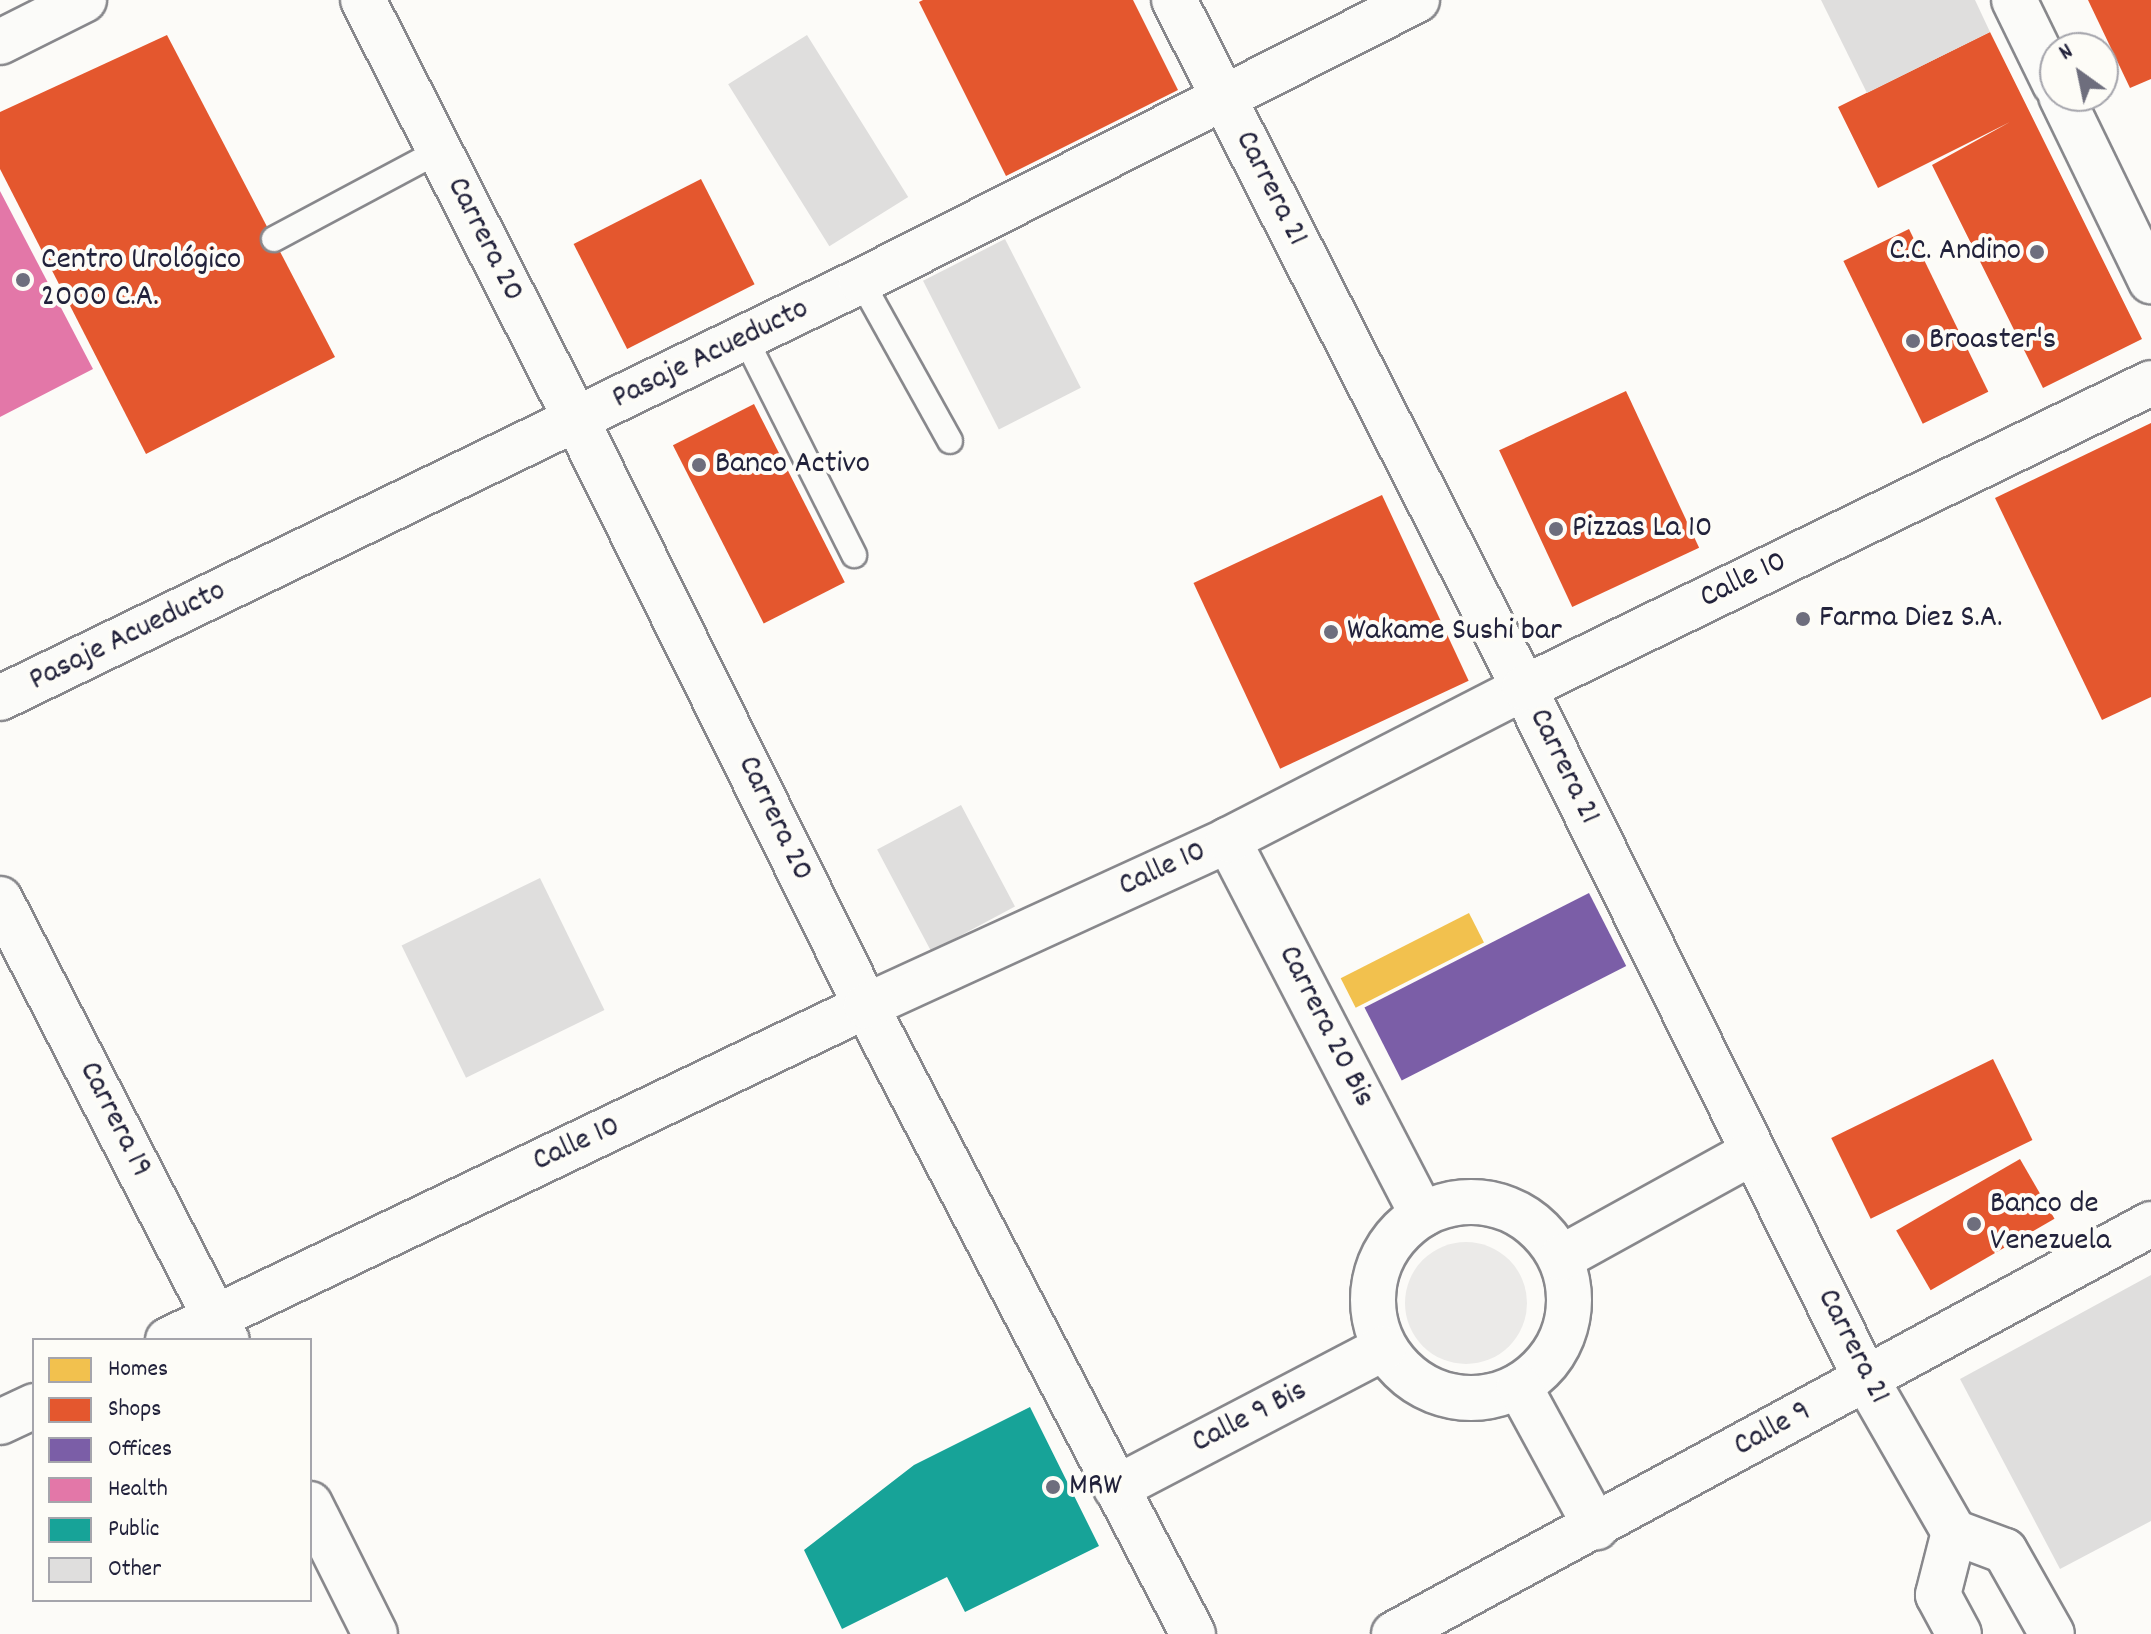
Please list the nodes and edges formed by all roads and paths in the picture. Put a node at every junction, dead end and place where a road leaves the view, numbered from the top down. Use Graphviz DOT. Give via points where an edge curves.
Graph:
graph roads {
  1 [pos="84,0"];
  2 [pos="363,0"];
  3 [pos="1174,0"];
  4 [pos="1417,0"];
  5 [pos="2014,0"];
  6 [pos="0,42"];
  7 [pos="2039,51"];
  8 [pos="1223,97"];
  9 [pos="2069,112"];
  10 [pos="439,151"];
  11 [pos="274,239"];
  12 [pos="861,281"];
  13 [pos="2151,281"];
  14 [pos="745,338"];
  15 [pos="2151,383"];
  16 [pos="577,421"];
  17 [pos="950,441"];
  18 [pos="854,555"];
  19 [pos="1524,688"];
  20 [pos="0,698"];
  21 [pos="1228,840"];
  22 [pos="0,899"];
  23 [pos="866,1006"];
  24 [pos="1753,1152"];
  25 [pos="1422,1215"];
  26 [pos="2151,1224"];
  27 [pos="1561,1258"];
  28 [pos="221,1328"];
  29 [pos="177,1338"];
  30 [pos="1384,1348"];
  31 [pos="1866,1379"];
  32 [pos="1519,1386"];
  33 [pos="32,1407"];
  34 [pos="0,1422"];
  35 [pos="1116,1488"];
  36 [pos="312,1508"];
  37 [pos="1596,1527"];
  38 [pos="1954,1532"];
  39 [pos="375,1634"];
  40 [pos="1193,1634"];
  41 [pos="1394,1634"];
  42 [pos="1959,1634"];
  43 [pos="2052,1634"];
  1 -- 6 [label="street"];
  2 -- 10 [label="street, Carrera 20"];
  3 -- 8 [label="street, Carrera 21"];
  4 -- 8 [label="street, Pasaje Acueducto"];
  5 -- 7 [label="street"];
  8 -- 12 [label="street, Pasaje Acueducto"];
  8 -- 19 [label="street, Carrera 21"];
  9 -- 13 [label="street"];
  10 -- 11 [label="lane"];
  10 -- 16 [label="street, Carrera 20"];
  12 -- 14 [label="street, Pasaje Acueducto"];
  12 -- 17 [label="lane"];
  14 -- 16 [label="street, Pasaje Acueducto"];
  14 -- 18 [label="lane"];
  15 -- 19 [label="street, Calle 10"];
  16 -- 20 [label="street, Pasaje Acueducto"];
  16 -- 23 [label="street, Carrera 20"];
  19 -- 21 [label="street, Calle 10"];
  19 -- 24 [label="street, Carrera 21"];
  21 -- 23 [label="street, Calle 10"];
  21 -- 25 [label="street, Carrera 20 Bis"];
  22 -- 28 [label="street, Carrera 19"];
  23 -- 28 [label="street, Calle 10"];
  23 -- 35 [label="street, Carrera 20"];
  24 -- 27 [label="street"];
  24 -- 31 [label="street, Carrera 21"];
  25 -- 27 [label="street" via="1452,1203 1485,1203 1516,1211 1542,1231"];
  25 -- 30 [label="street" via="1401,1230 1376,1274 1372,1299"];
  26 -- 31 [label="street, Calle 9"];
  27 -- 32 [label="street" via="1569,1286 1560,1343 1542,1368"];
  28 -- 29 [label="street, Calle 10"];
  30 -- 32 [label="street" via="1399,1369 1444,1395 1469,1399"];
  30 -- 35 [label="street, Calle 9 Bis"];
  31 -- 37 [label="street, Calle 9"];
  31 -- 38 [label="street, Carrera 21"];
  32 -- 37 [label="street"];
  33 -- 34 [label="street"];
  35 -- 40 [label="street, Carrera 20"];
  36 -- 39 [label="street"];
  37 -- 41 [label="street, Calle 9"];
  38 -- 42 [label="street" via="1938,1595"];
  38 -- 43 [label="street" via="2005,1551"];
}
